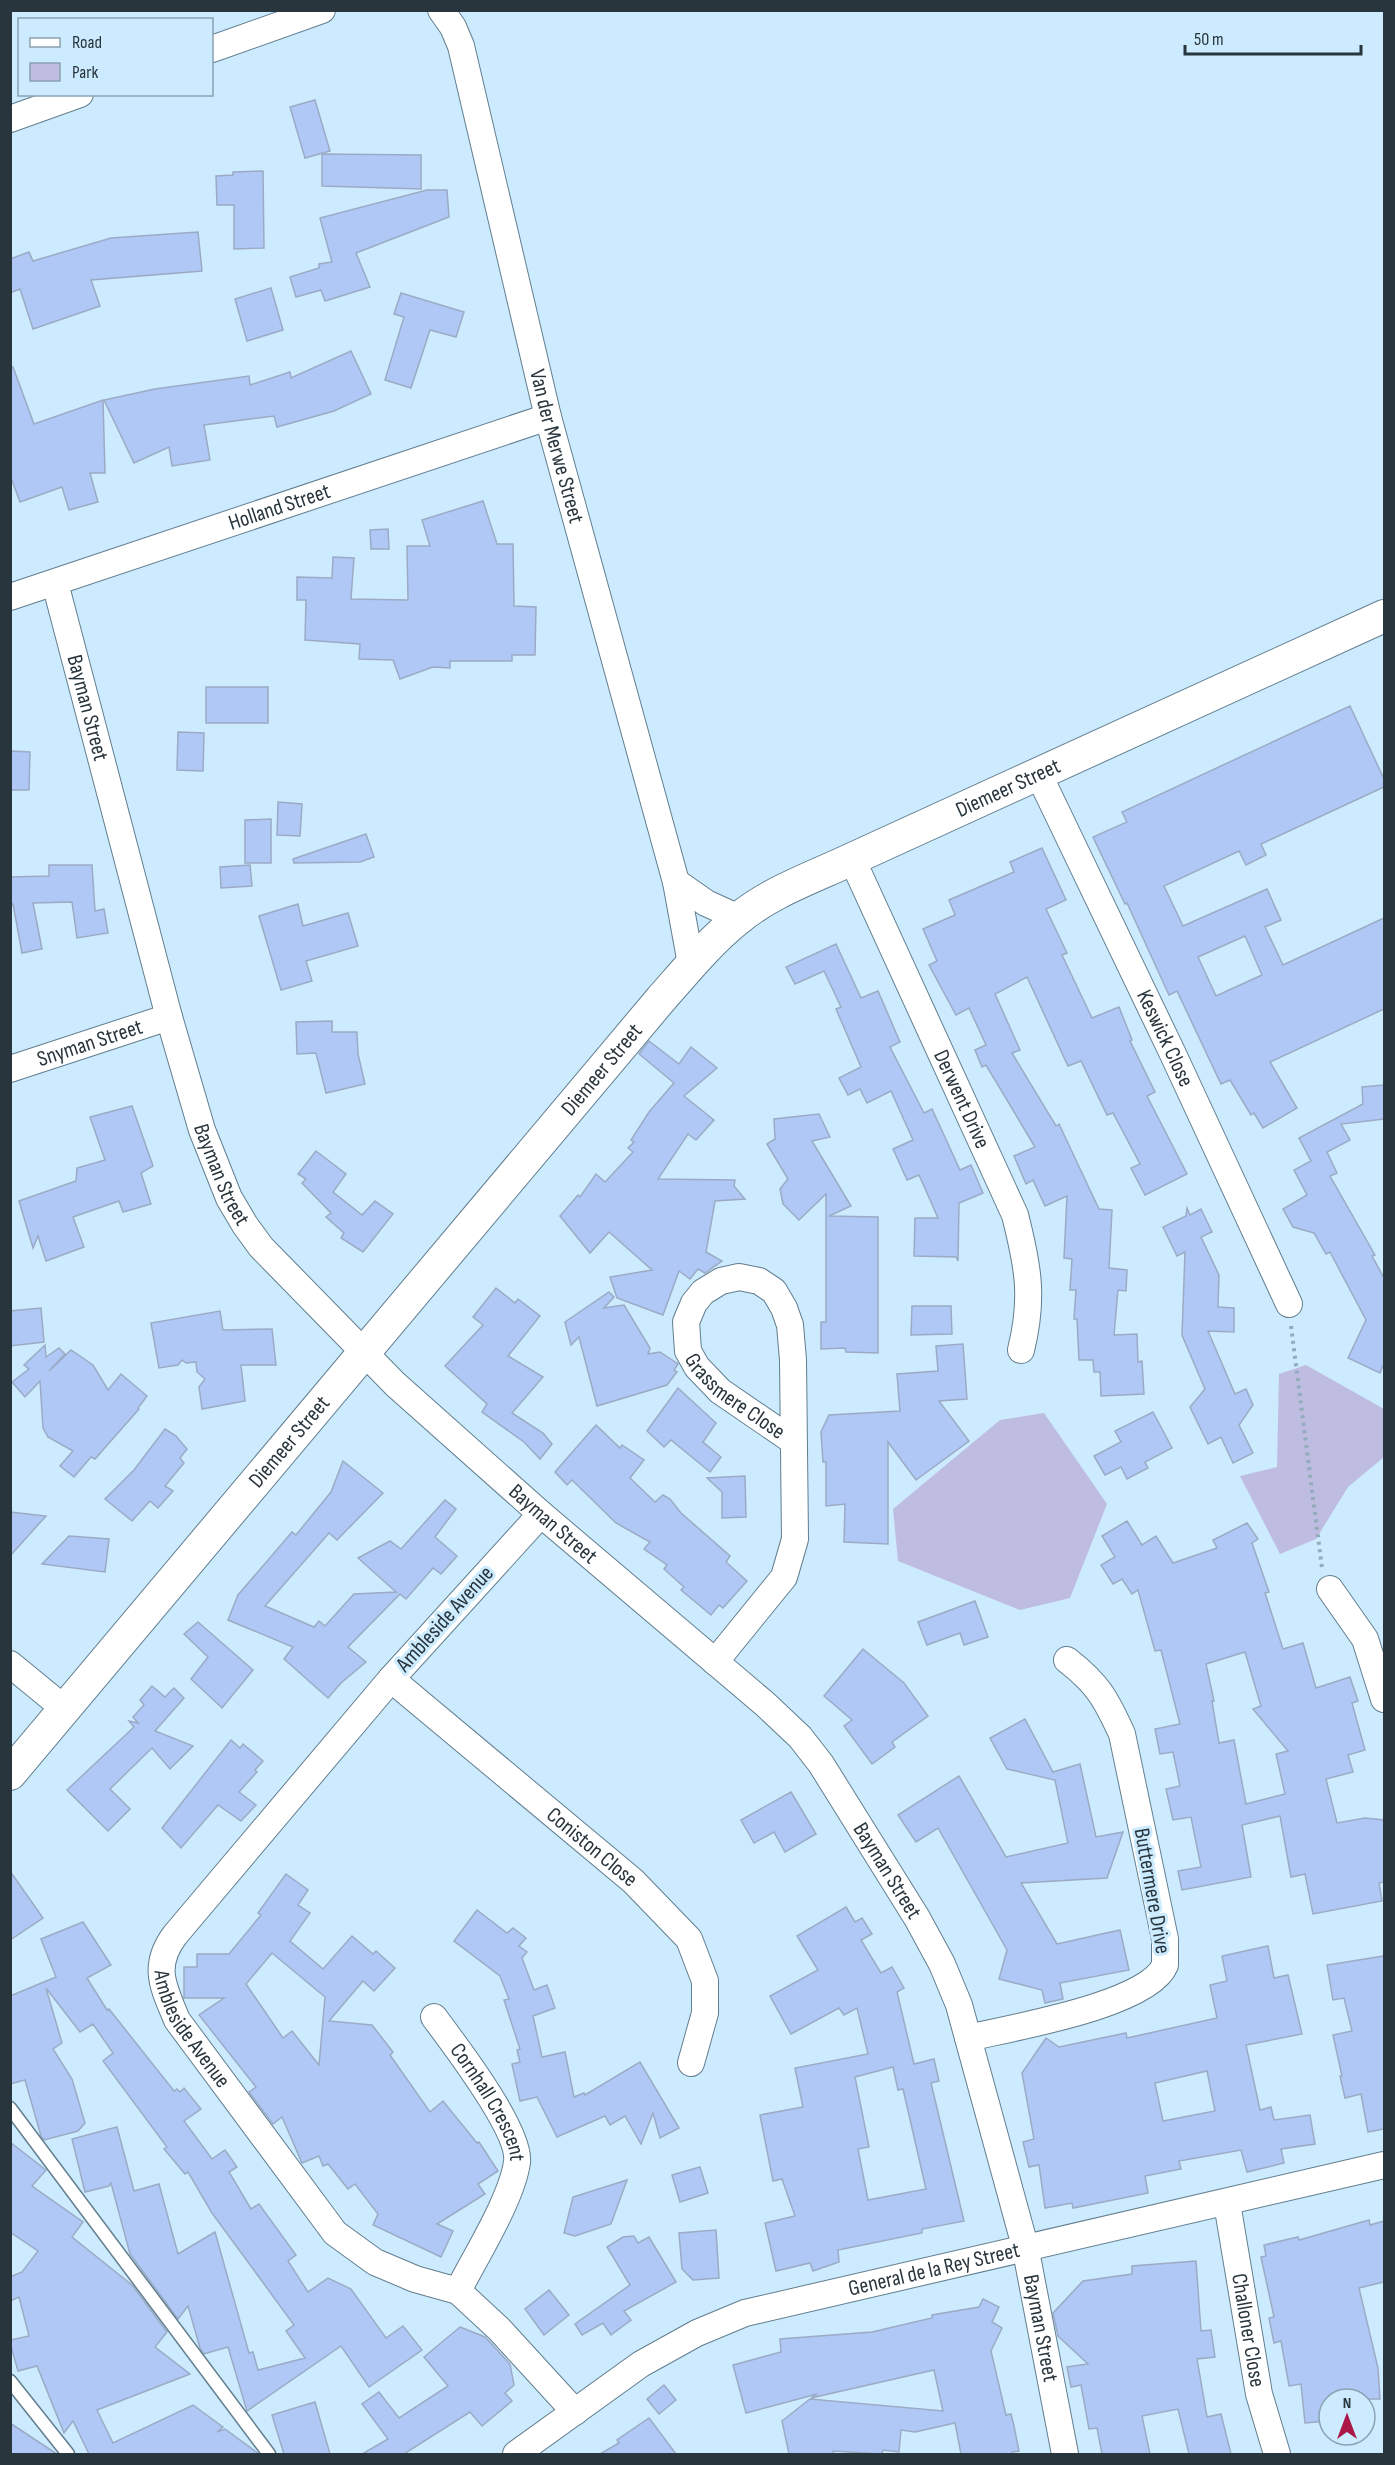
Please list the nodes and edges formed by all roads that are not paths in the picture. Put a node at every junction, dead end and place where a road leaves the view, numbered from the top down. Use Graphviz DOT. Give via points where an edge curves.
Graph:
graph roads {
  1 [pos="322,10"];
  2 [pos="441,10"];
  3 [pos="213,49"];
  4 [pos="74,96"];
  5 [pos="10,119"];
  6 [pos="548,417"];
  7 [pos="55,583"];
  8 [pos="10,597"];
  9 [pos="1384,616"];
  10 [pos="1039,775"];
  11 [pos="852,859"];
  12 [pos="676,882"];
  13 [pos="739,918"];
  14 [pos="692,964"];
  15 [pos="169,1017"];
  16 [pos="10,1069"];
  17 [pos="1289,1304"];
  18 [pos="1021,1350"];
  19 [pos="363,1353"];
  20 [pos="793,1441"];
  21 [pos="541,1514"];
  22 [pos="1330,1589"];
  23 [pos="1067,1660"];
  24 [pos="715,1662"];
  25 [pos="10,1664"];
  26 [pos="391,1679"];
  27 [pos="1384,1699"];
  28 [pos="66,1710"];
  29 [pos="10,1774"];
  30 [pos="434,2017"];
  31 [pos="968,2038"];
  32 [pos="692,2063"];
  33 [pos="10,2108"];
  34 [pos="1384,2165"];
  35 [pos="1227,2203"];
  36 [pos="1026,2246"];
  37 [pos="458,2291"];
  38 [pos="10,2381"];
  39 [pos="575,2412"];
  40 [pos="68,2454"];
  41 [pos="269,2454"];
  42 [pos="516,2454"];
  43 [pos="1065,2454"];
  44 [pos="1277,2454"];
  1 -- 3 [label="street"];
  2 -- 6 [label="street, Van der Merwe Street" via="461,46"];
  4 -- 5 [label="street"];
  6 -- 7 [label="street, Holland Street"];
  6 -- 12 [label="street, Van der Merwe Street"];
  7 -- 8 [label="street, Holland Street"];
  7 -- 15 [label="street, Bayman Street"];
  9 -- 10 [label="street, Diemeer Street"];
  10 -- 11 [label="street, Diemeer Street"];
  10 -- 17 [label="street, Keswick Close"];
  11 -- 13 [label="street, Diemeer Street"];
  11 -- 18 [label="street, Derwent Drive" via="1015,1215 1029,1290 1029,1316"];
  12 -- 13 [label="street" via="706,903"];
  12 -- 14 [label="street, Van der Merwe Street"];
  13 -- 14 [label="street, Diemeer Street"];
  14 -- 19 [label="street, Diemeer Street"];
  15 -- 16 [label="street, Snyman Street"];
  15 -- 19 [label="street, Bayman Street" via="202,1130 229,1198 261,1247"];
  19 -- 21 [label="street, Bayman Street"];
  19 -- 28 [label="street, Diemeer Street"];
  20 -- 20 [label="street, Grassmere Close" via="793,1360 790,1325 784,1308 774,1291 759,1281 739,1277 721,1281 694,1302 686,1322 688,1351 720,1391"];
  20 -- 24 [label="street, Grassmere Close" via="795,1539 784,1577"];
  21 -- 24 [label="street, Bayman Street"];
  21 -- 26 [label="street, Ambleside Avenue"];
  22 -- 27 [label="street" via="1365,1639"];
  23 -- 31 [label="street, Buttermere Drive" via="1091,1678 1122,1734 1165,1939 1165,1965 1143,1987 1104,2005"];
  24 -- 31 [label="street, Bayman Street" via="800,1737 821,1764 942,1964"];
  25 -- 28 [label="street"];
  26 -- 32 [label="street, Coniston Close" via="633,1881 689,1939 705,1981 705,2013"];
  26 -- 37 [label="street, Ambleside Avenue" via="169,1944 163,1954 162,1982 177,2020 335,2233 375,2262"];
  28 -- 29 [label="street, Diemeer Street"];
  30 -- 37 [label="street, Cornhall Crescent" via="497,2109 516,2149 515,2172 506,2196"];
  31 -- 36 [label="street, Bayman Street"];
  33 -- 41 [label="lane"];
  34 -- 35 [label="street, General de la Rey Street"];
  35 -- 36 [label="street, General de la Rey Street"];
  35 -- 44 [label="street, Challoner Close" via="1260,2394"];
  36 -- 39 [label="street, General de la Rey Street" via="745,2313 697,2333 641,2364"];
  36 -- 43 [label="street, Bayman Street"];
  37 -- 39 [label="street, Ambleside Avenue" via="499,2329"];
  38 -- 40 [label="lane"];
  39 -- 42 [label="street, General de la Rey Street"];
}
